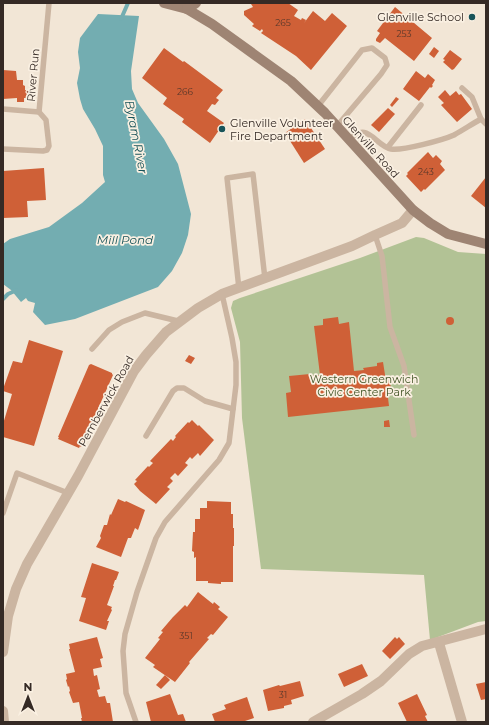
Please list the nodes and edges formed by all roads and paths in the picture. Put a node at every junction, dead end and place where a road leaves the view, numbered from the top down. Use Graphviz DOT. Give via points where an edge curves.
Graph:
graph roads {
  1 [pos="49,3"];
  2 [pos="164,3"];
  3 [pos="196,3"];
  4 [pos="186,6"];
  5 [pos="462,88"];
  6 [pos="421,105"];
  7 [pos="318,106"];
  8 [pos="3,109"];
  9 [pos="39,112"];
  10 [pos="481,119"];
  11 [pos="486,124"];
  12 [pos="337,126"];
  13 [pos="349,140"];
  14 [pos="388,147"];
  15 [pos="3,149"];
  16 [pos="413,210"];
  17 [pos="375,235"];
  18 [pos="486,244"];
  19 [pos="264,279"];
  20 [pos="239,289"];
  21 [pos="222,294"];
  22 [pos="178,321"];
  23 [pos="92,348"];
  24 [pos="234,409"];
  25 [pos="146,436"];
  26 [pos="414,436"];
  27 [pos="68,493"];
  28 [pos="3,513"];
  29 [pos="5,625"];
  30 [pos="486,629"];
  31 [pos="439,643"];
  32 [pos="3,652"];
  33 [pos="3,711"];
  34 [pos="4,722"];
  35 [pos="136,722"];
  36 [pos="312,722"];
  37 [pos="462,722"];
  1 -- 9 [label="lane, River Run"];
  2 -- 4 [label="main road, Glenville Road"];
  3 -- 4 [label="main road"];
  4 -- 7 [label="main road, Glenville Road" via="291,81"];
  5 -- 10 [label="lane" via="472,97"];
  6 -- 14 [label="lane"];
  7 -- 12 [label="main road, Glenville Road"];
  7 -- 12 [label="lane" via="362,50 372,48 385,58 387,65 381,74"];
  8 -- 9 [label="lane, River Run"];
  9 -- 15 [label="lane" via="46,120 49,146 47,150"];
  10 -- 11 [label="lane"];
  10 -- 14 [label="lane" via="453,135 407,148"];
  12 -- 13 [label="main road, Glenville Road"];
  13 -- 14 [label="lane" via="362,132"];
  13 -- 16 [label="main road, Glenville Road"];
  16 -- 17 [label="street, Pemberwick Road" via="402,223"];
  16 -- 18 [label="main road, Glenville Road" via="448,234"];
  17 -- 19 [label="street, Pemberwick Road"];
  17 -- 26 [label="lane" via="382,256 390,327 404,366"];
  19 -- 20 [label="street, Pemberwick Road"];
  19 -- 20 [label="lane" via="253,174 227,178"];
  20 -- 21 [label="street, Pemberwick Road"];
  21 -- 22 [label="street, Pemberwick Road"];
  21 -- 24 [label="lane" via="236,362"];
  22 -- 23 [label="lane" via="144,313 109,330"];
  22 -- 27 [label="street, Pemberwick Road" via="134,371"];
  24 -- 25 [label="lane" via="205,400 184,388 177,388"];
  24 -- 35 [label="lane" via="229,443 219,460 165,522 156,538 138,592 125,634 123,651 126,693"];
  27 -- 28 [label="lane" via="17,474"];
  27 -- 29 [label="street, Pemberwick Road" via="27,564"];
  29 -- 32 [label="street, Pemberwick Road"];
  30 -- 31 [label="street"];
  31 -- 36 [label="street" via="422,646 409,654 381,681"];
  31 -- 37 [label="street"];
  33 -- 34 [label="street"];
}
